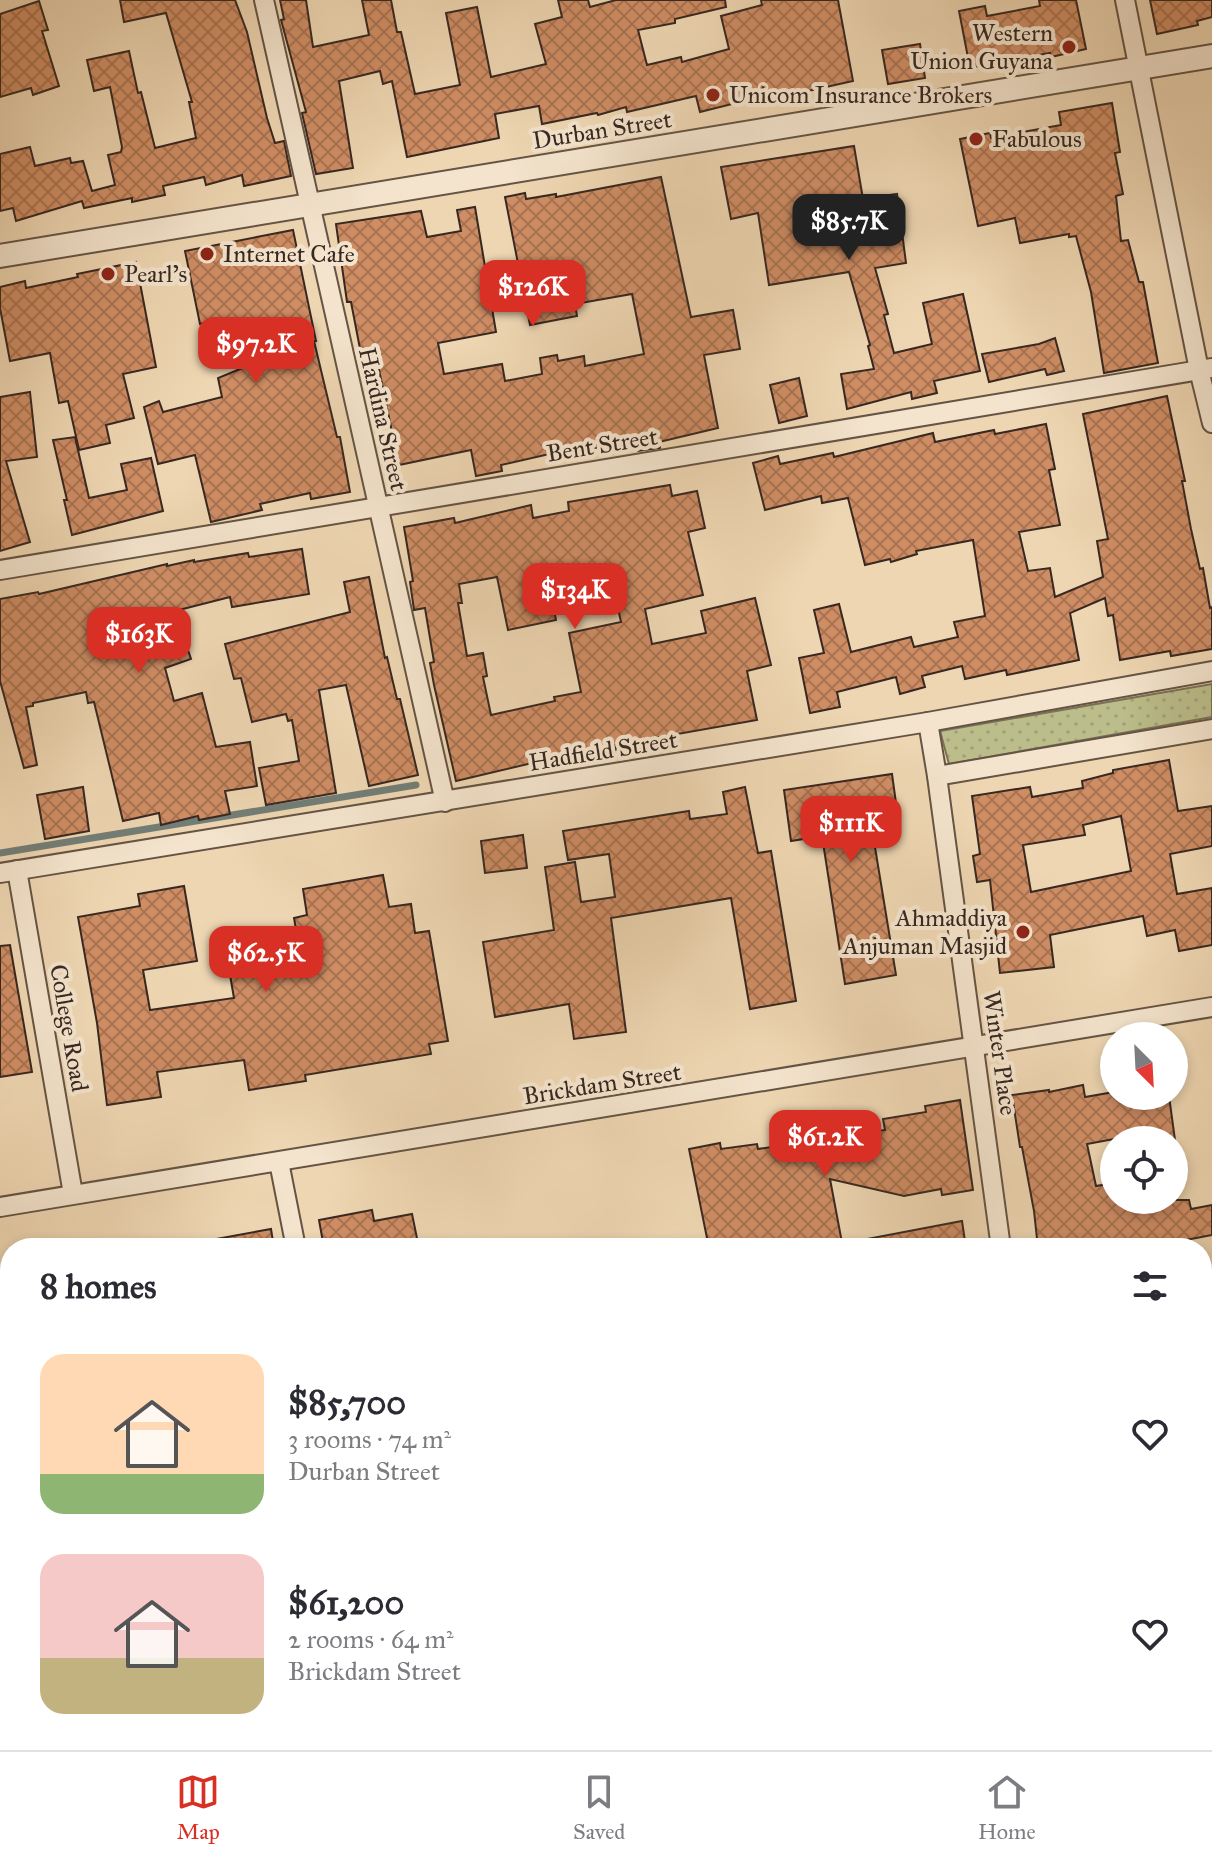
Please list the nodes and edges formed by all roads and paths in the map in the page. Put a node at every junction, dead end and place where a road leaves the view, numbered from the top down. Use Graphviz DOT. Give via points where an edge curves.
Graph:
graph roads {
  1 [pos="264,0"];
  2 [pos="1125,0"];
  3 [pos="1212,56"];
  4 [pos="1140,68"];
  5 [pos="310,205"];
  6 [pos="0,256"];
  7 [pos="1205,369"];
  8 [pos="1212,423"];
  9 [pos="378,507"];
  10 [pos="0,570"];
  11 [pos="1212,671"];
  12 [pos="928,722"];
  13 [pos="1212,729"];
  14 [pos="937,776"];
  15 [pos="445,802"];
  16 [pos="8,872"];
  17 [pos="1212,1007"];
  18 [pos="975,1047"];
  19 [pos="279,1162"];
  20 [pos="73,1194"];
  21 [pos="0,1207"];
  22 [pos="294,1238"];
  23 [pos="1000,1238"];
  1 -- 5 [label="street, Hardina Street"];
  2 -- 4 [label="street"];
  3 -- 4 [label="street, Durban Street"];
  4 -- 5 [label="street, Durban Street"];
  4 -- 7 [label="street"];
  5 -- 6 [label="street, Durban Street"];
  5 -- 9 [label="street, Hardina Street"];
  7 -- 8 [label="street"];
  7 -- 9 [label="street, Bent Street"];
  9 -- 10 [label="street, Bent Street"];
  9 -- 15 [label="street, Hardina Street"];
  11 -- 12 [label="street, Hadfield Street"];
  12 -- 14 [label="street, Winter Place"];
  12 -- 15 [label="street, Hadfield Street"];
  13 -- 14 [label="street"];
  14 -- 18 [label="street, Winter Place"];
  15 -- 16 [label="street, Hadfield Street"];
  16 -- 20 [label="street, College Road"];
  17 -- 18 [label="street, Brickdam Street"];
  18 -- 19 [label="street, Brickdam Street"];
  18 -- 23 [label="street, Winter Place"];
  19 -- 20 [label="street, Brickdam Street"];
  19 -- 22 [label="street"];
  20 -- 21 [label="street, Brickdam Street"];
}
